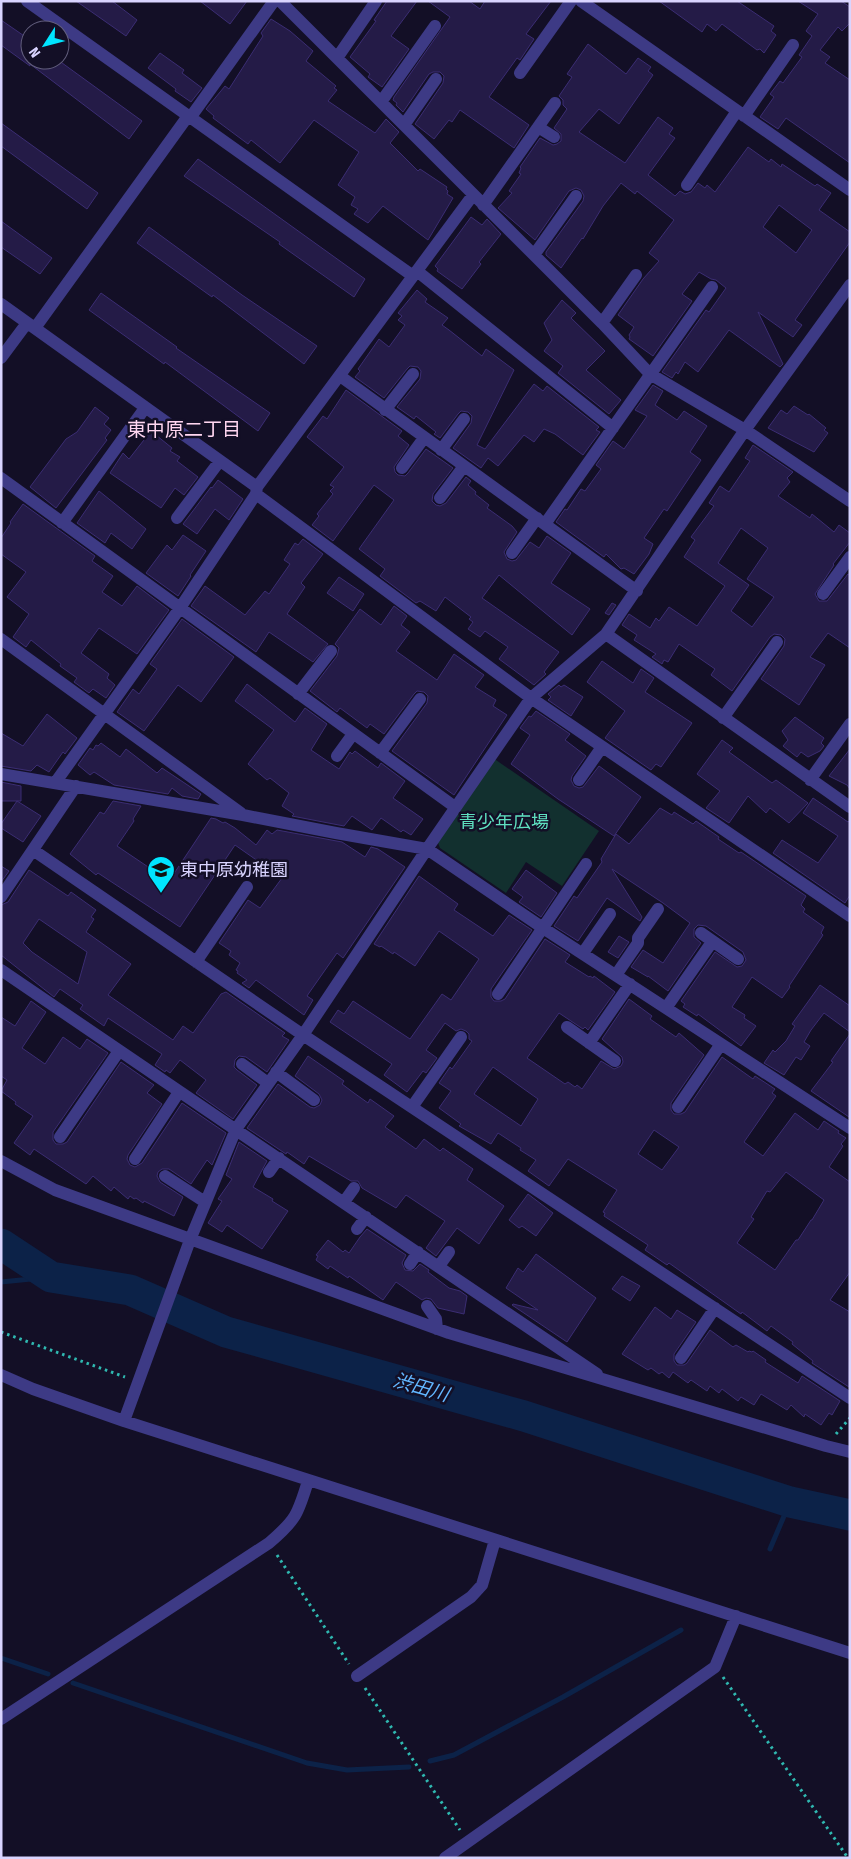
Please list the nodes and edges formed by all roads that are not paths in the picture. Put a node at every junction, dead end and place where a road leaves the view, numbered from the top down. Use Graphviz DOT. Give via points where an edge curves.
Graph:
graph roads {
  1 [pos="27,1"];
  2 [pos="274,1"];
  3 [pos="280,1"];
  4 [pos="376,1"];
  5 [pos="571,1"];
  6 [pos="582,1"];
  7 [pos="434,26"];
  8 [pos="793,45"];
  9 [pos="337,58"];
  10 [pos="520,74"];
  11 [pos="436,79"];
  12 [pos="381,102"];
  13 [pos="555,104"];
  14 [pos="740,114"];
  15 [pos="189,117"];
  16 [pos="404,125"];
  17 [pos="538,127"];
  18 [pos="554,137"];
  19 [pos="687,185"];
  20 [pos="850,190"];
  21 [pos="473,195"];
  22 [pos="576,196"];
  23 [pos="483,204"];
  24 [pos="534,255"];
  25 [pos="415,274"];
  26 [pos="636,275"];
  27 [pos="850,285"];
  28 [pos="712,287"];
  29 [pos="1,304"];
  30 [pos="602,323"];
  31 [pos="31,326"];
  32 [pos="1,358"];
  33 [pos="413,374"];
  34 [pos="650,374"];
  35 [pos="340,376"];
  36 [pos="145,408"];
  37 [pos="385,410"];
  38 [pos="464,419"];
  39 [pos="613,428"];
  40 [pos="746,430"];
  41 [pos="424,438"];
  42 [pos="441,450"];
  43 [pos="219,462"];
  44 [pos="464,466"];
  45 [pos="402,468"];
  46 [pos="1,478"];
  47 [pos="257,491"];
  48 [pos="440,498"];
  49 [pos="850,501"];
  50 [pos="177,518"];
  51 [pos="541,521"];
  52 [pos="62,523"];
  53 [pos="512,553"];
  54 [pos="850,556"];
  55 [pos="637,591"];
  56 [pos="823,594"];
  57 [pos="180,608"];
  58 [pos="606,634"];
  59 [pos="1,639"];
  60 [pos="777,642"];
  61 [pos="331,651"];
  62 [pos="298,694"];
  63 [pos="531,698"];
  64 [pos="420,699"];
  65 [pos="105,714"];
  66 [pos="723,718"];
  67 [pos="850,724"];
  68 [pos="353,734"];
  69 [pos="602,747"];
  70 [pos="380,753"];
  71 [pos="337,756"];
  72 [pos="1,774"];
  73 [pos="579,780"];
  74 [pos="810,780"];
  75 [pos="56,783"];
  76 [pos="76,786"];
  77 [pos="455,807"];
  78 [pos="850,807"];
  79 [pos="243,815"];
  80 [pos="336,834"];
  81 [pos="327,845"];
  82 [pos="427,849"];
  83 [pos="33,850"];
  84 [pos="586,864"];
  85 [pos="247,888"];
  86 [pos="1,897"];
  87 [pos="658,909"];
  88 [pos="610,914"];
  89 [pos="850,916"];
  90 [pos="543,928"];
  91 [pos="701,933"];
  92 [pos="712,942"];
  93 [pos="583,953"];
  94 [pos="738,959"];
  95 [pos="196,962"];
  96 [pos="1,970"];
  97 [pos="616,975"];
  98 [pos="630,984"];
  99 [pos="498,994"];
  100 [pos="666,1008"];
  101 [pos="567,1026"];
  102 [pos="303,1034"];
  103 [pos="461,1037"];
  104 [pos="589,1043"];
  105 [pos="721,1044"];
  106 [pos="119,1051"];
  107 [pos="615,1061"];
  108 [pos="242,1064"];
  109 [pos="276,1072"];
  110 [pos="268,1083"];
  111 [pos="179,1092"];
  112 [pos="314,1100"];
  113 [pos="412,1107"];
  114 [pos="678,1107"];
  115 [pos="850,1128"];
  116 [pos="236,1130"];
  117 [pos="60,1137"];
  118 [pos="279,1158"];
  119 [pos="135,1159"];
  120 [pos="1,1161"];
  121 [pos="269,1172"];
  122 [pos="165,1176"];
  123 [pos="354,1188"];
  124 [pos="206,1202"];
  125 [pos="344,1202"];
  126 [pos="366,1217"];
  127 [pos="357,1230"];
  128 [pos="190,1240"];
  129 [pos="418,1252"];
  130 [pos="449,1252"];
  131 [pos="410,1264"];
  132 [pos="439,1266"];
  133 [pos="426,1306"];
  134 [pos="715,1308"];
  135 [pos="437,1329"];
  136 [pos="681,1358"];
  137 [pos="1,1376"];
  138 [pos="607,1381"];
  139 [pos="850,1398"];
  140 [pos="124,1420"];
  141 [pos="850,1452"];
  142 [pos="308,1481"];
  143 [pos="495,1540"];
  144 [pos="736,1616"];
  145 [pos="850,1653"];
  146 [pos="357,1676"];
  147 [pos="1,1719"];
  148 [pos="445,1858"];
  1 -- 15 [label="street"];
  2 -- 15 [label="street"];
  3 -- 9 [label="street"];
  4 -- 9 [label="street"];
  5 -- 10 [label="street"];
  6 -- 14 [label="street"];
  7 -- 12 [label="street"];
  8 -- 14 [label="street"];
  9 -- 12 [label="street"];
  11 -- 16 [label="street"];
  12 -- 16 [label="street"];
  13 -- 17 [label="street"];
  14 -- 19 [label="street"];
  14 -- 20 [label="street"];
  15 -- 25 [label="street"];
  15 -- 31 [label="street"];
  16 -- 21 [label="street"];
  17 -- 18 [label="street"];
  17 -- 23 [label="street"];
  21 -- 23 [label="street"];
  21 -- 25 [label="street"];
  22 -- 24 [label="street"];
  23 -- 24 [label="street"];
  24 -- 30 [label="street"];
  25 -- 35 [label="street"];
  25 -- 39 [label="street"];
  26 -- 30 [label="street"];
  27 -- 40 [label="street"];
  28 -- 34 [label="street"];
  29 -- 31 [label="street"];
  30 -- 34 [label="street"];
  31 -- 32 [label="street"];
  31 -- 36 [label="street"];
  33 -- 37 [label="street"];
  34 -- 39 [label="street"];
  34 -- 40 [label="street"];
  35 -- 37 [label="street"];
  35 -- 47 [label="street"];
  36 -- 43 [label="street"];
  36 -- 52 [label="street"];
  37 -- 41 [label="street"];
  38 -- 42 [label="street"];
  39 -- 51 [label="street"];
  40 -- 49 [label="street"];
  40 -- 55 [label="street"];
  41 -- 42 [label="street"];
  41 -- 45 [label="street"];
  42 -- 44 [label="street"];
  43 -- 47 [label="street"];
  43 -- 50 [label="street"];
  44 -- 48 [label="street"];
  44 -- 51 [label="street"];
  46 -- 52 [label="street"];
  47 -- 57 [label="street"];
  47 -- 63 [label="street"];
  51 -- 53 [label="street"];
  51 -- 55 [label="street"];
  52 -- 57 [label="street"];
  54 -- 56 [label="street"];
  55 -- 58 [label="street"];
  57 -- 62 [label="street"];
  57 -- 65 [label="street"];
  58 -- 63 [label="street"];
  58 -- 66 [label="street"];
  59 -- 65 [label="street"];
  60 -- 66 [label="street"];
  61 -- 62 [label="street"];
  62 -- 68 [label="street"];
  63 -- 69 [label="street"];
  63 -- 77 [label="street"];
  64 -- 70 [label="street"];
  65 -- 75 [label="street"];
  65 -- 79 [label="street"];
  66 -- 74 [label="street"];
  67 -- 74 [label="street"];
  68 -- 70 [label="street"];
  68 -- 71 [label="street"];
  69 -- 73 [label="street"];
  69 -- 89 [label="street"];
  70 -- 77 [label="street"];
  72 -- 75 [label="street"];
  74 -- 78 [label="street"];
  75 -- 76 [label="street"];
  76 -- 79 [label="street"];
  76 -- 83 [label="street"];
  77 -- 82 [label="street"];
  79 -- 80 [label="street"];
  80 -- 81 [label="street"];
  80 -- 82 [label="street"];
  82 -- 90 [label="street"];
  82 -- 102 [label="street"];
  83 -- 86 [label="street"];
  83 -- 95 [label="street"];
  84 -- 90 [label="street"];
  85 -- 95 [label="street"];
  87 -- 97 [label="street"];
  88 -- 93 [label="street"];
  90 -- 93 [label="street"];
  90 -- 99 [label="street"];
  91 -- 92 [label="street"];
  92 -- 94 [label="street"];
  92 -- 100 [label="street"];
  93 -- 97 [label="street"];
  95 -- 102 [label="street"];
  96 -- 106 [label="street"];
  97 -- 98 [label="street"];
  98 -- 100 [label="street"];
  98 -- 104 [label="street"];
  100 -- 105 [label="street"];
  101 -- 104 [label="street"];
  102 -- 109 [label="street"];
  102 -- 113 [label="street"];
  103 -- 113 [label="street"];
  104 -- 107 [label="street"];
  105 -- 114 [label="street"];
  105 -- 115 [label="street"];
  106 -- 111 [label="street"];
  106 -- 117 [label="street"];
  108 -- 110 [label="street"];
  109 -- 110 [label="street"];
  109 -- 112 [label="street"];
  110 -- 116 [label="street"];
  111 -- 116 [label="street"];
  111 -- 119 [label="street"];
  113 -- 134 [label="street"];
  116 -- 118 [label="street"];
  116 -- 124 [label="street"];
  118 -- 121 [label="street"];
  118 -- 125 [label="street"];
  120 -- 128 [label="street" via="55,1190"];
  122 -- 124 [label="street"];
  123 -- 125 [label="street"];
  124 -- 128 [label="street"];
  125 -- 126 [label="street"];
  126 -- 127 [label="street"];
  126 -- 129 [label="street"];
  128 -- 135 [label="street"];
  128 -- 140 [label="street"];
  129 -- 131 [label="street"];
  129 -- 132 [label="street"];
  130 -- 132 [label="street"];
  132 -- 138 [label="street"];
  133 -- 135 [label="street" via="436,1319"];
  134 -- 136 [label="street"];
  134 -- 139 [label="street"];
  135 -- 138 [label="street"];
  137 -- 140 [label="street"];
  138 -- 141 [label="street"];
  140 -- 142 [label="street"];
  142 -- 143 [label="street"];
  142 -- 147 [label="street" via="298,1512 289,1526 269,1543"];
  143 -- 144 [label="street"];
  143 -- 146 [label="street" via="482,1584 471,1598"];
  144 -- 145 [label="street"];
  144 -- 148 [label="street" via="715,1667"];
}
